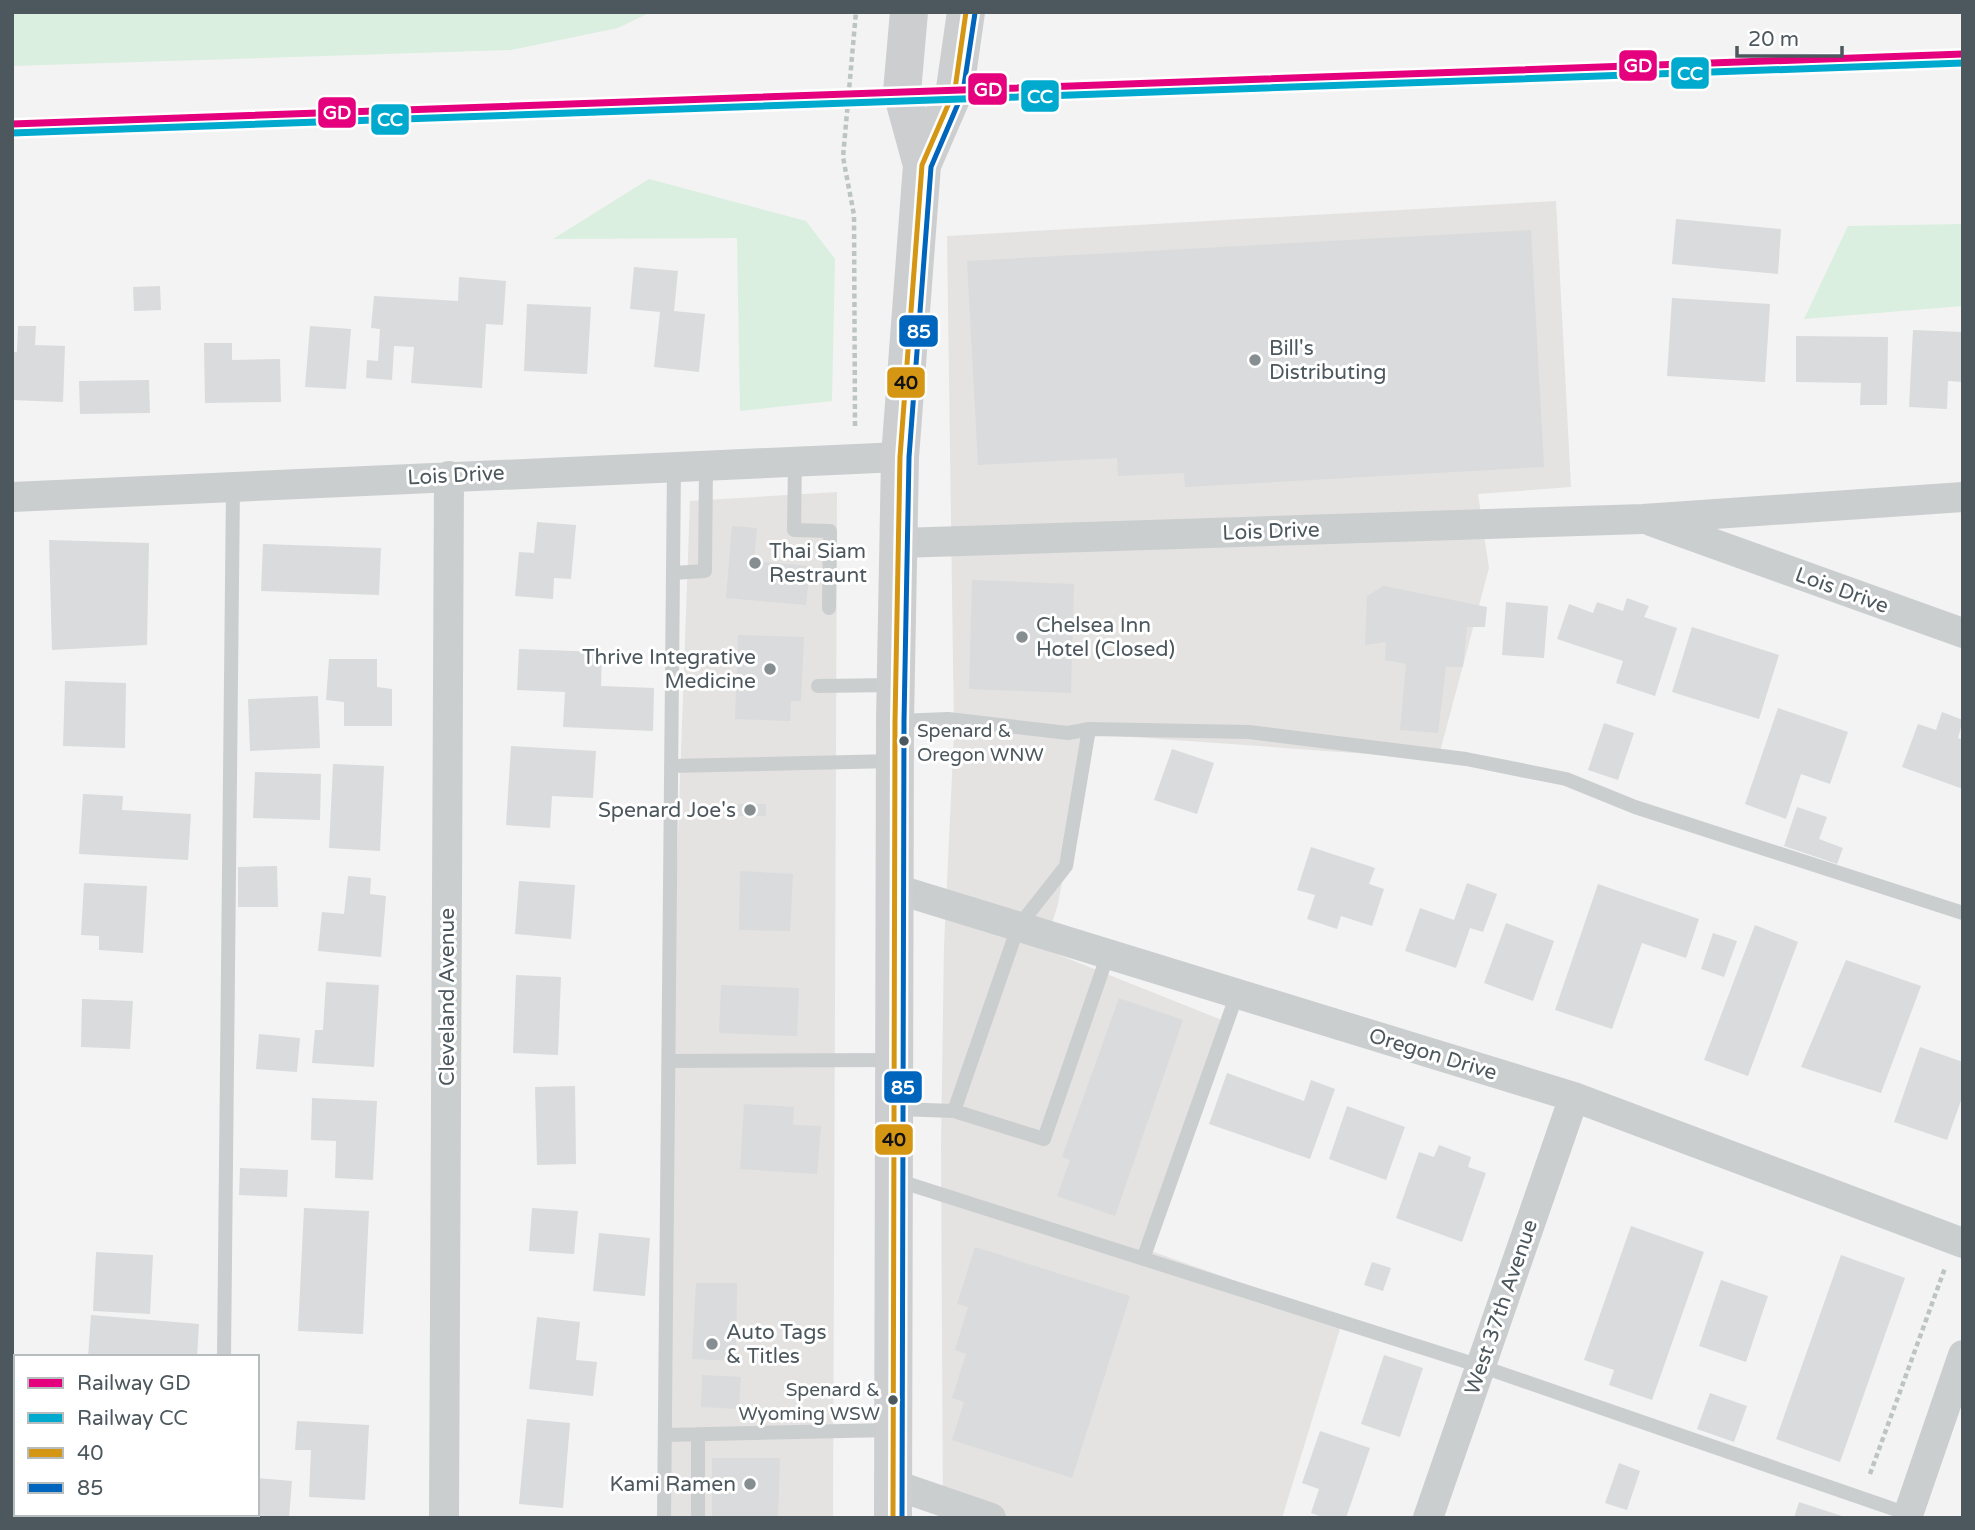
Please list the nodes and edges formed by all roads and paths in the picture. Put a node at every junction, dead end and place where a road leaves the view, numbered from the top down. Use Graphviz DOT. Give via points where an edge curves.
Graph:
graph roads {
  1 [pos="856,12"];
  2 [pos="909,12"];
  3 [pos="966,12"];
  4 [pos="922,165"];
  5 [pos="900,457"];
  6 [pos="854,459"];
  7 [pos="795,461"];
  8 [pos="706,465"];
  9 [pos="674,466"];
  10 [pos="449,475"];
  11 [pos="233,486"];
  12 [pos="12,496"];
  13 [pos="1963,497"];
  14 [pos="1643,519"];
  15 [pos="898,543"];
  16 [pos="673,573"];
  17 [pos="829,608"];
  18 [pos="1963,633"];
  19 [pos="818,686"];
  20 [pos="895,703"];
  21 [pos="1089,729"];
  22 [pos="895,761"];
  23 [pos="671,766"];
  24 [pos="896,889"];
  25 [pos="1963,913"];
  26 [pos="1018,927"];
  27 [pos="1108,954"];
  28 [pos="1237,994"];
  29 [pos="895,1059"];
  30 [pos="669,1061"];
  31 [pos="1574,1097"];
  32 [pos="895,1109"];
  33 [pos="954,1111"];
  34 [pos="895,1180"];
  35 [pos="1959,1242"];
  36 [pos="1143,1259"];
  37 [pos="224,1355"];
  38 [pos="1963,1355"];
  39 [pos="1480,1366"];
  40 [pos="895,1430"];
  41 [pos="698,1434"];
  42 [pos="665,1435"];
  43 [pos="1862,1498"];
  44 [pos="894,1502"];
  45 [pos="1907,1516"];
  46 [pos="444,1518"];
  47 [pos="664,1518"];
  48 [pos="698,1518"];
  49 [pos="991,1518"];
  50 [pos="1427,1518"];
  1 -- 6 [label="path" via="844,157 854,215"];
  2 -- 4 [label="main road" via="902,92"];
  3 -- 4 [label="main road" via="955,89"];
  4 -- 5 [label="main road"];
  5 -- 6 [label="street, Lois Drive"];
  5 -- 15 [label="main road"];
  6 -- 7 [label="street, Lois Drive"];
  7 -- 8 [label="street, Lois Drive"];
  7 -- 17 [label="lane" via="794,530 830,531"];
  8 -- 9 [label="street, Lois Drive"];
  8 -- 16 [label="lane" via="705,571"];
  9 -- 10 [label="street, Lois Drive"];
  9 -- 16 [label="lane"];
  10 -- 11 [label="street, Lois Drive"];
  10 -- 46 [label="street, Cleveland Avenue"];
  11 -- 12 [label="street, Lois Drive"];
  11 -- 37 [label="lane"];
  13 -- 14 [label="street, Lois Drive"];
  14 -- 15 [label="street, Lois Drive"];
  14 -- 18 [label="street, Lois Drive"];
  15 -- 20 [label="main road"];
  16 -- 23 [label="lane"];
  19 -- 20 [label="lane"];
  20 -- 21 [label="lane" via="948,719 1068,733"];
  20 -- 22 [label="main road"];
  21 -- 25 [label="lane" via="1248,732 1466,759 1566,779 1662,816"];
  21 -- 26 [label="lane" via="1066,866"];
  22 -- 23 [label="lane"];
  22 -- 24 [label="main road"];
  23 -- 30 [label="lane"];
  24 -- 26 [label="street, Oregon Drive"];
  24 -- 29 [label="main road"];
  26 -- 27 [label="street, Oregon Drive"];
  26 -- 33 [label="lane"];
  27 -- 28 [label="street, Oregon Drive"];
  27 -- 33 [label="lane" via="1044,1139"];
  28 -- 31 [label="street, Oregon Drive"];
  28 -- 36 [label="lane"];
  29 -- 30 [label="lane"];
  29 -- 32 [label="main road"];
  30 -- 42 [label="lane"];
  31 -- 35 [label="street, Oregon Drive"];
  31 -- 39 [label="street, West 37th Avenue"];
  32 -- 33 [label="lane"];
  32 -- 34 [label="main road"];
  34 -- 36 [label="lane"];
  34 -- 40 [label="main road"];
  35 -- 43 [label="path"];
  36 -- 39 [label="lane"];
  38 -- 45 [label="street"];
  39 -- 43 [label="lane"];
  39 -- 50 [label="street, West 37th Avenue"];
  40 -- 41 [label="lane"];
  40 -- 44 [label="main road"];
  41 -- 42 [label="lane"];
  41 -- 48 [label="lane"];
  42 -- 47 [label="lane"];
  43 -- 45 [label="lane"];
  44 -- 49 [label="street"];
}
